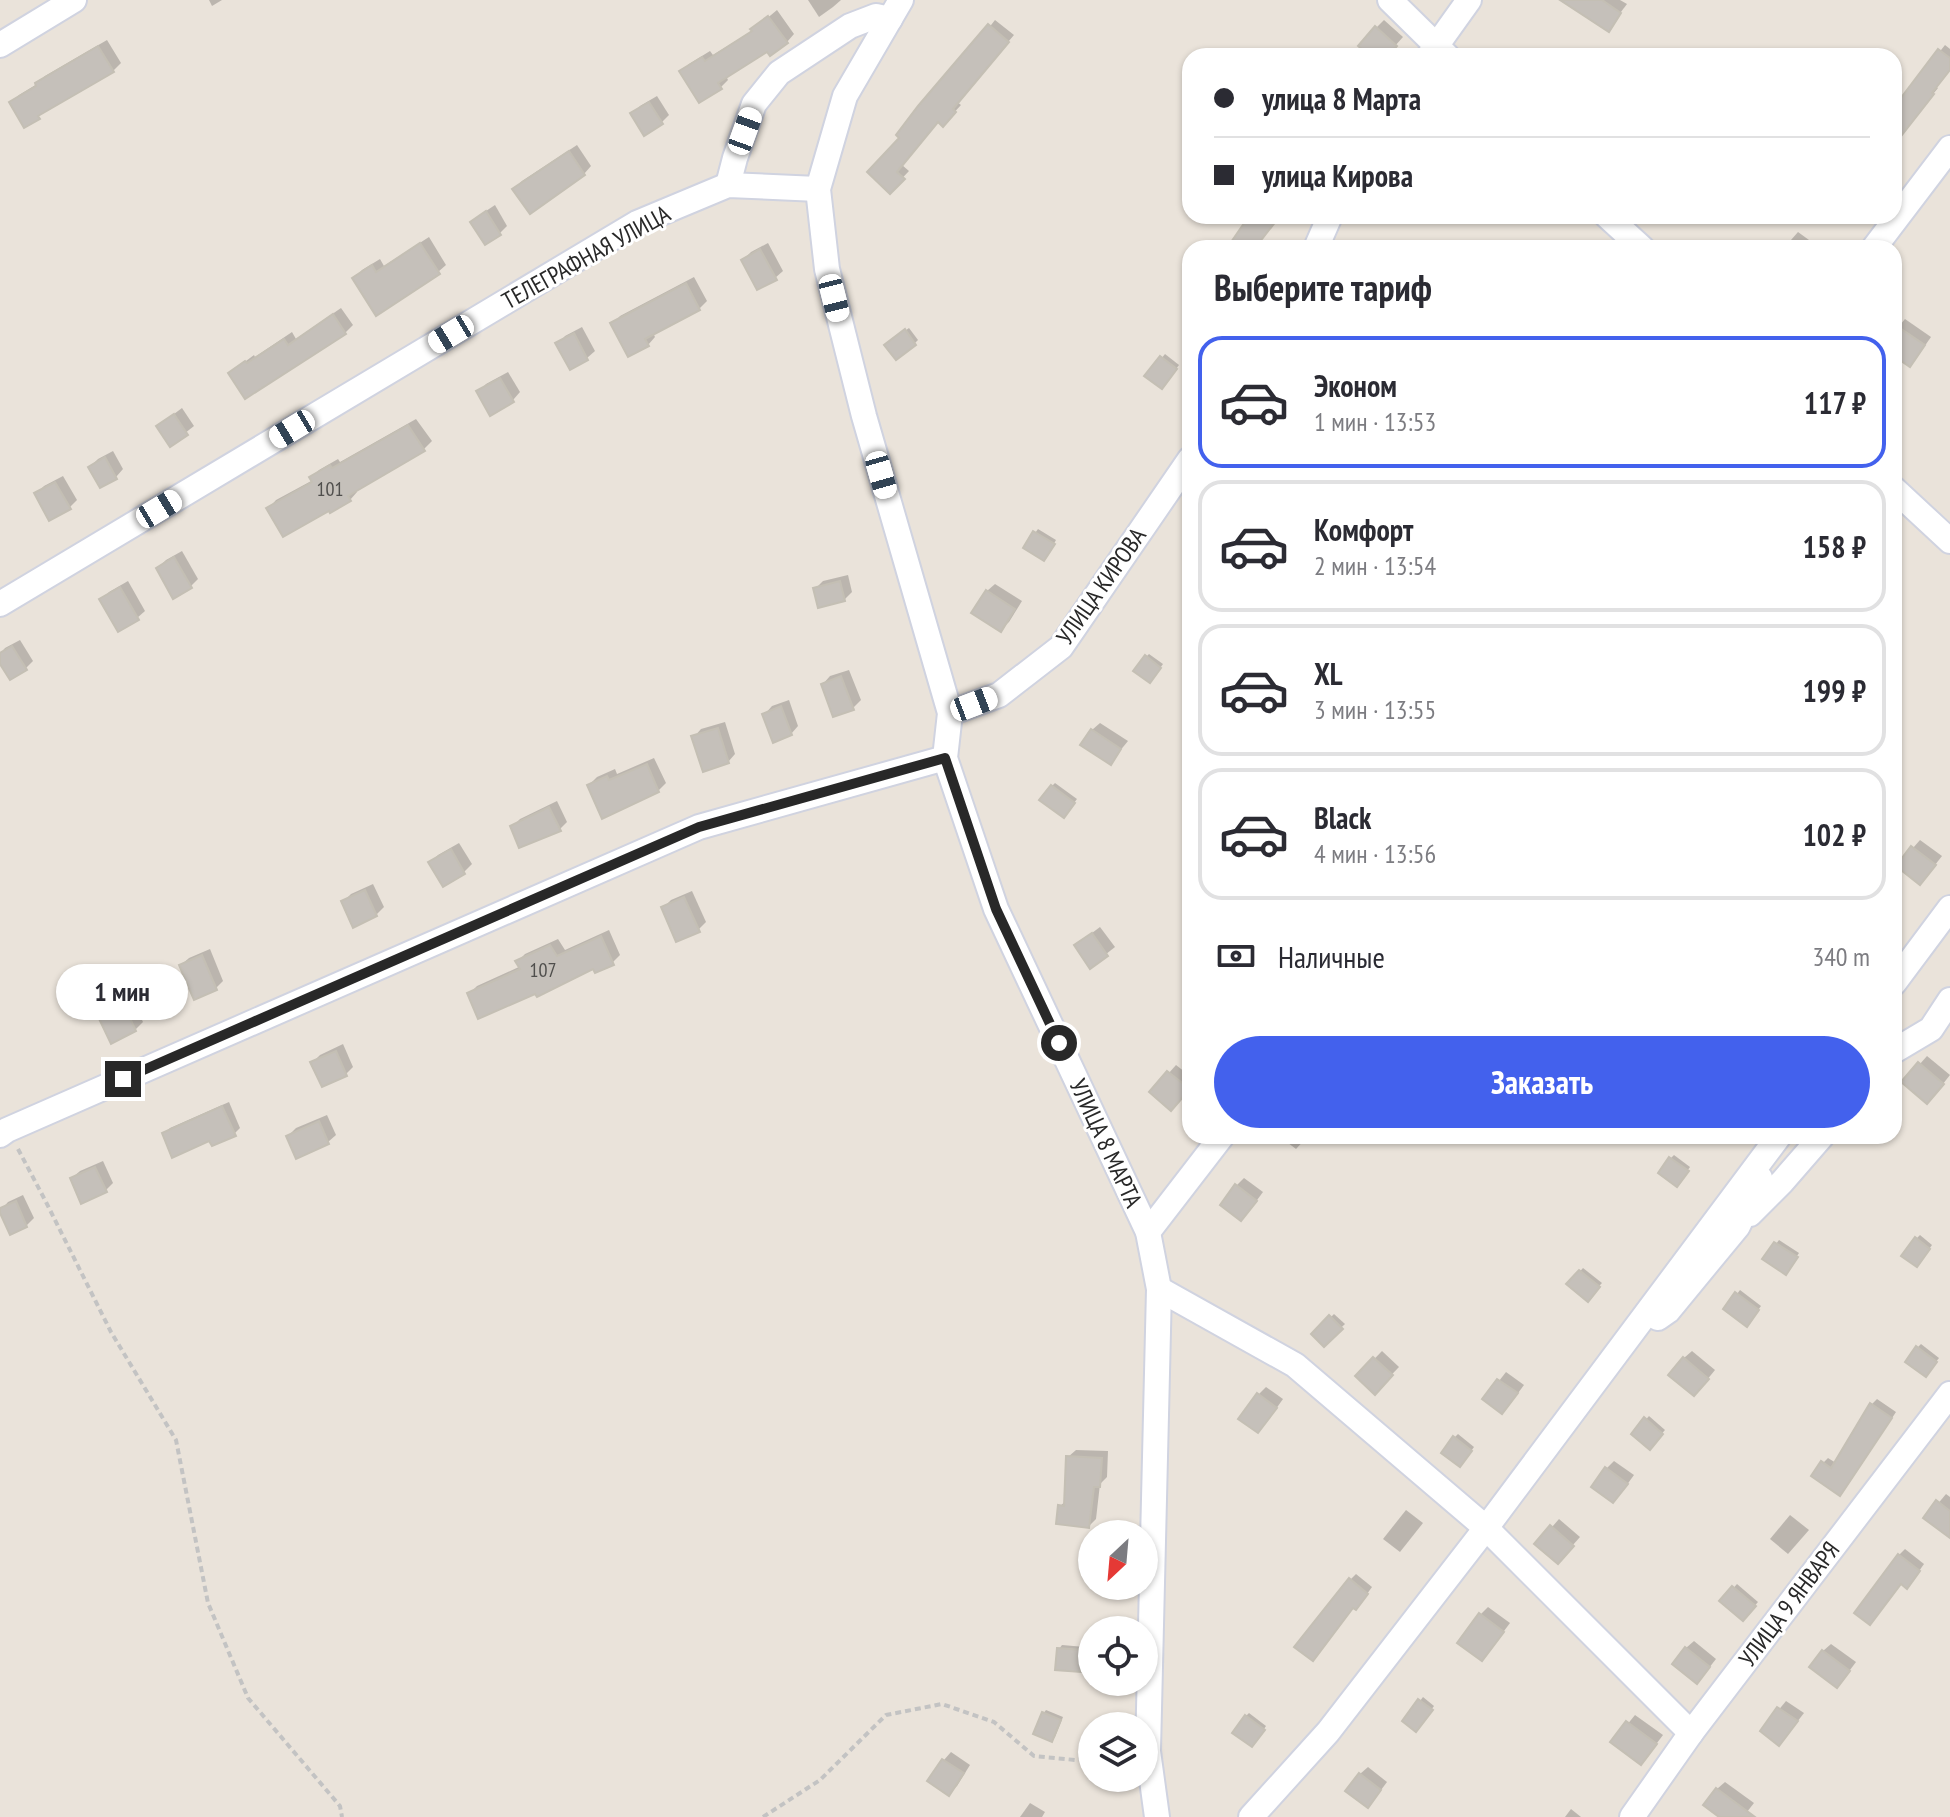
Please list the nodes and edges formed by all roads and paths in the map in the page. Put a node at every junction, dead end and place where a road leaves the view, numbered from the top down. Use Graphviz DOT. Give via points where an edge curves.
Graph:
graph roads {
  1 [pos="74,0"];
  2 [pos="1390,0"];
  3 [pos="1469,0"];
  4 [pos="896,10"];
  5 [pos="0,45"];
  6 [pos="1434,48"];
  7 [pos="1440,48"];
  8 [pos="1950,148"];
  9 [pos="728,185"];
  10 [pos="818,189"];
  11 [pos="1902,211"];
  12 [pos="1616,224"];
  13 [pos="1892,224"];
  14 [pos="1633,240"];
  15 [pos="1880,240"];
  16 [pos="1182,471"];
  17 [pos="1902,496"];
  18 [pos="1950,541"];
  19 [pos="0,604"];
  20 [pos="950,713"];
  21 [pos="945,758"];
  22 [pos="1950,908"];
  23 [pos="1902,971"];
  24 [pos="1950,1000"];
  25 [pos="1941,1034"];
  26 [pos="1902,1048"];
  27 [pos="2,1128"];
  28 [pos="1216,1144"];
  29 [pos="1774,1144"];
  30 [pos="1776,1144"];
  31 [pos="1815,1144"];
  32 [pos="1738,1226"];
  33 [pos="1148,1232"];
  34 [pos="1159,1289"];
  35 [pos="1624,1343"];
  36 [pos="1950,1394"];
  37 [pos="1486,1528"];
  38 [pos="1691,1733"];
  39 [pos="1078,1760"];
  40 [pos="342,1817"];
  41 [pos="763,1817"];
  42 [pos="1157,1817"];
  43 [pos="1251,1817"];
  44 [pos="1632,1817"];
  1 -- 5 [label="street"];
  2 -- 6 [label="street"];
  3 -- 7 [label="street"];
  4 -- 9 [label="street" via="850,26 779,73 754,104"];
  4 -- 10 [label="street, УЛИЦА 8 МАРТА" via="845,96"];
  8 -- 11 [label="street"];
  9 -- 10 [label="street, ТЕЛЕГРАФНАЯ УЛИЦА"];
  9 -- 19 [label="street, ТЕЛЕГРАФНАЯ УЛИЦА" via="637,223"];
  10 -- 20 [label="street, УЛИЦА 8 МАРТА" via="827,269 864,416"];
  12 -- 14 [label="street"];
  13 -- 15 [label="street"];
  16 -- 20 [label="street, УЛИЦА КИРОВА" via="1061,647 999,695"];
  17 -- 18 [label="street"];
  20 -- 21 [label="street, УЛИЦА 8 МАРТА"];
  21 -- 27 [label="street" via="699,827"];
  21 -- 33 [label="street, УЛИЦА 8 МАРТА" via="996,909"];
  22 -- 23 [label="street"];
  24 -- 25 [label="street"];
  25 -- 26 [label="street"];
  27 -- 40 [label="path" via="111,1332 176,1440 208,1603 248,1698 340,1806"];
  28 -- 33 [label="street"];
  29 -- 35 [label="street"];
  30 -- 32 [label="street"];
  31 -- 32 [label="street"];
  32 -- 35 [label="street" via="1668,1311"];
  33 -- 34 [label="street, УЛИЦА 8 МАРТА"];
  34 -- 37 [label="street" via="1295,1365"];
  34 -- 42 [label="street, УЛИЦА 8 МАРТА" via="1148,1751"];
  35 -- 37 [label="street"];
  36 -- 38 [label="street, УЛИЦА 9 ЯНВАРЯ"];
  37 -- 38 [label="street"];
  37 -- 43 [label="street" via="1328,1732"];
  38 -- 44 [label="street, УЛИЦА 9 ЯНВАРЯ"];
  39 -- 41 [label="path" via="1034,1756 994,1722 942,1704 886,1715 820,1780"];
}
